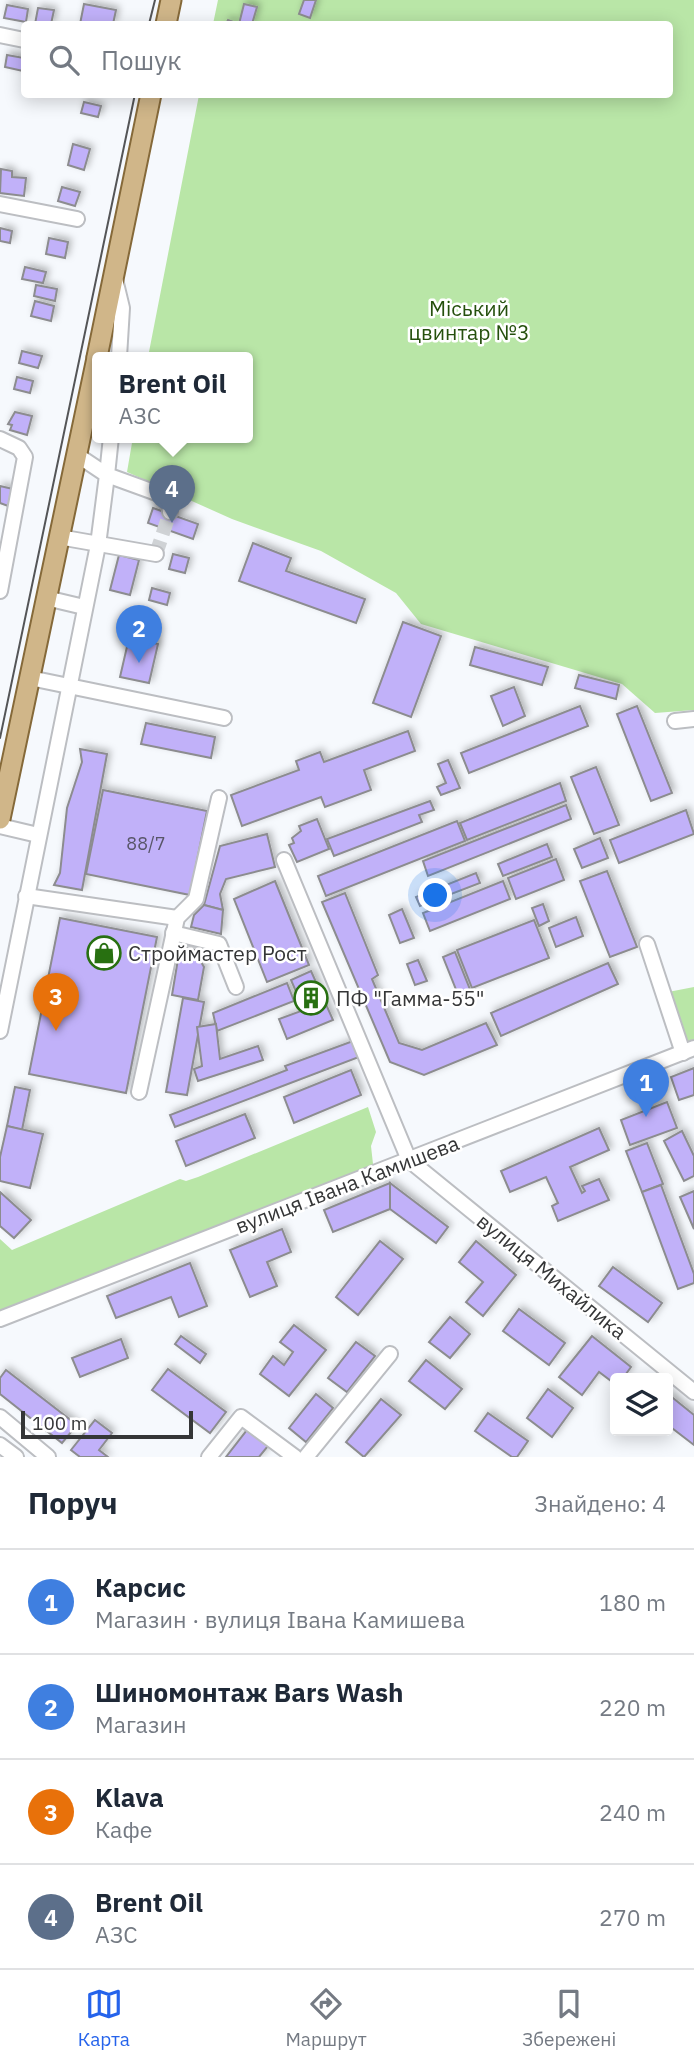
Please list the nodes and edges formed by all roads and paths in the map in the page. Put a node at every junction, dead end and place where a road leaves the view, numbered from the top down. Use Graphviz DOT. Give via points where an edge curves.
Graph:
graph roads {
  1 [pos="171,0"];
  2 [pos="167,21"];
  3 [pos="0,35"];
  4 [pos="21,39"];
  5 [pos="150,98"];
  6 [pos="0,204"];
  7 [pos="77,219"];
  8 [pos="114,273"];
  9 [pos="98,352"];
  10 [pos="119,352"];
  11 [pos="92,382"];
  12 [pos="0,439"];
  13 [pos="110,443"];
  14 [pos="77,456"];
  15 [pos="107,475"];
  16 [pos="170,512"];
  17 [pos="59,537"];
  18 [pos="98,545"];
  19 [pos="156,554"];
  20 [pos="0,590"];
  21 [pos="46,598"];
  22 [pos="84,607"];
  23 [pos="30,678"];
  24 [pos="69,686"];
  25 [pos="224,718"];
  26 [pos="694,719"];
  27 [pos="675,721"];
  28 [pos="219,798"];
  29 [pos="0,819"];
  30 [pos="0,826"];
  31 [pos="38,835"];
  32 [pos="285,860"];
  33 [pos="26,897"];
  34 [pos="175,925"];
  35 [pos="647,944"];
  36 [pos="236,987"];
  37 [pos="0,1031"];
  38 [pos="688,1051"];
  39 [pos="139,1092"];
  40 [pos="409,1160"];
  41 [pos="0,1319"];
  42 [pos="390,1354"];
  43 [pos="694,1392"];
  44 [pos="0,1417"];
  45 [pos="0,1445"];
  46 [pos="16,1457"];
  47 [pos="48,1457"];
  48 [pos="209,1457"];
  49 [pos="295,1457"];
  50 [pos="306,1457"];
  1 -- 2 [label="main road"];
  3 -- 4 [label="street"];
  5 -- 8 [label="main road"];
  6 -- 7 [label="street"];
  8 -- 9 [label="main road"];
  8 -- 10 [label="street" via="122,308"];
  11 -- 14 [label="main road"];
  12 -- 20 [label="street" via="19,448 25,457"];
  13 -- 15 [label="street"];
  14 -- 15 [label="street"];
  14 -- 17 [label="main road"];
  15 -- 16 [label="street" via="162,495"];
  15 -- 18 [label="street"];
  17 -- 18 [label="street"];
  17 -- 21 [label="main road"];
  18 -- 19 [label="street"];
  18 -- 22 [label="street"];
  21 -- 22 [label="street"];
  21 -- 23 [label="main road"];
  22 -- 24 [label="street"];
  23 -- 24 [label="street"];
  23 -- 29 [label="main road"];
  24 -- 25 [label="street"];
  24 -- 31 [label="street"];
  26 -- 27 [label="street"];
  28 -- 34 [label="street" via="196,899"];
  30 -- 31 [label="street"];
  31 -- 33 [label="street"];
  32 -- 40 [label="street"];
  33 -- 34 [label="street"];
  33 -- 37 [label="street"];
  34 -- 36 [label="street" via="219,944"];
  34 -- 39 [label="street"];
  35 -- 38 [label="street"];
  38 -- 40 [label="street, вулиця Івана Камишева"];
  40 -- 41 [label="street, вулиця Івана Камишева"];
  40 -- 43 [label="street, вулиця Михайлика"];
  42 -- 50 [label="street"];
  44 -- 47 [label="street"];
  45 -- 46 [label="street"];
  48 -- 49 [label="street" via="242,1418"];
}
